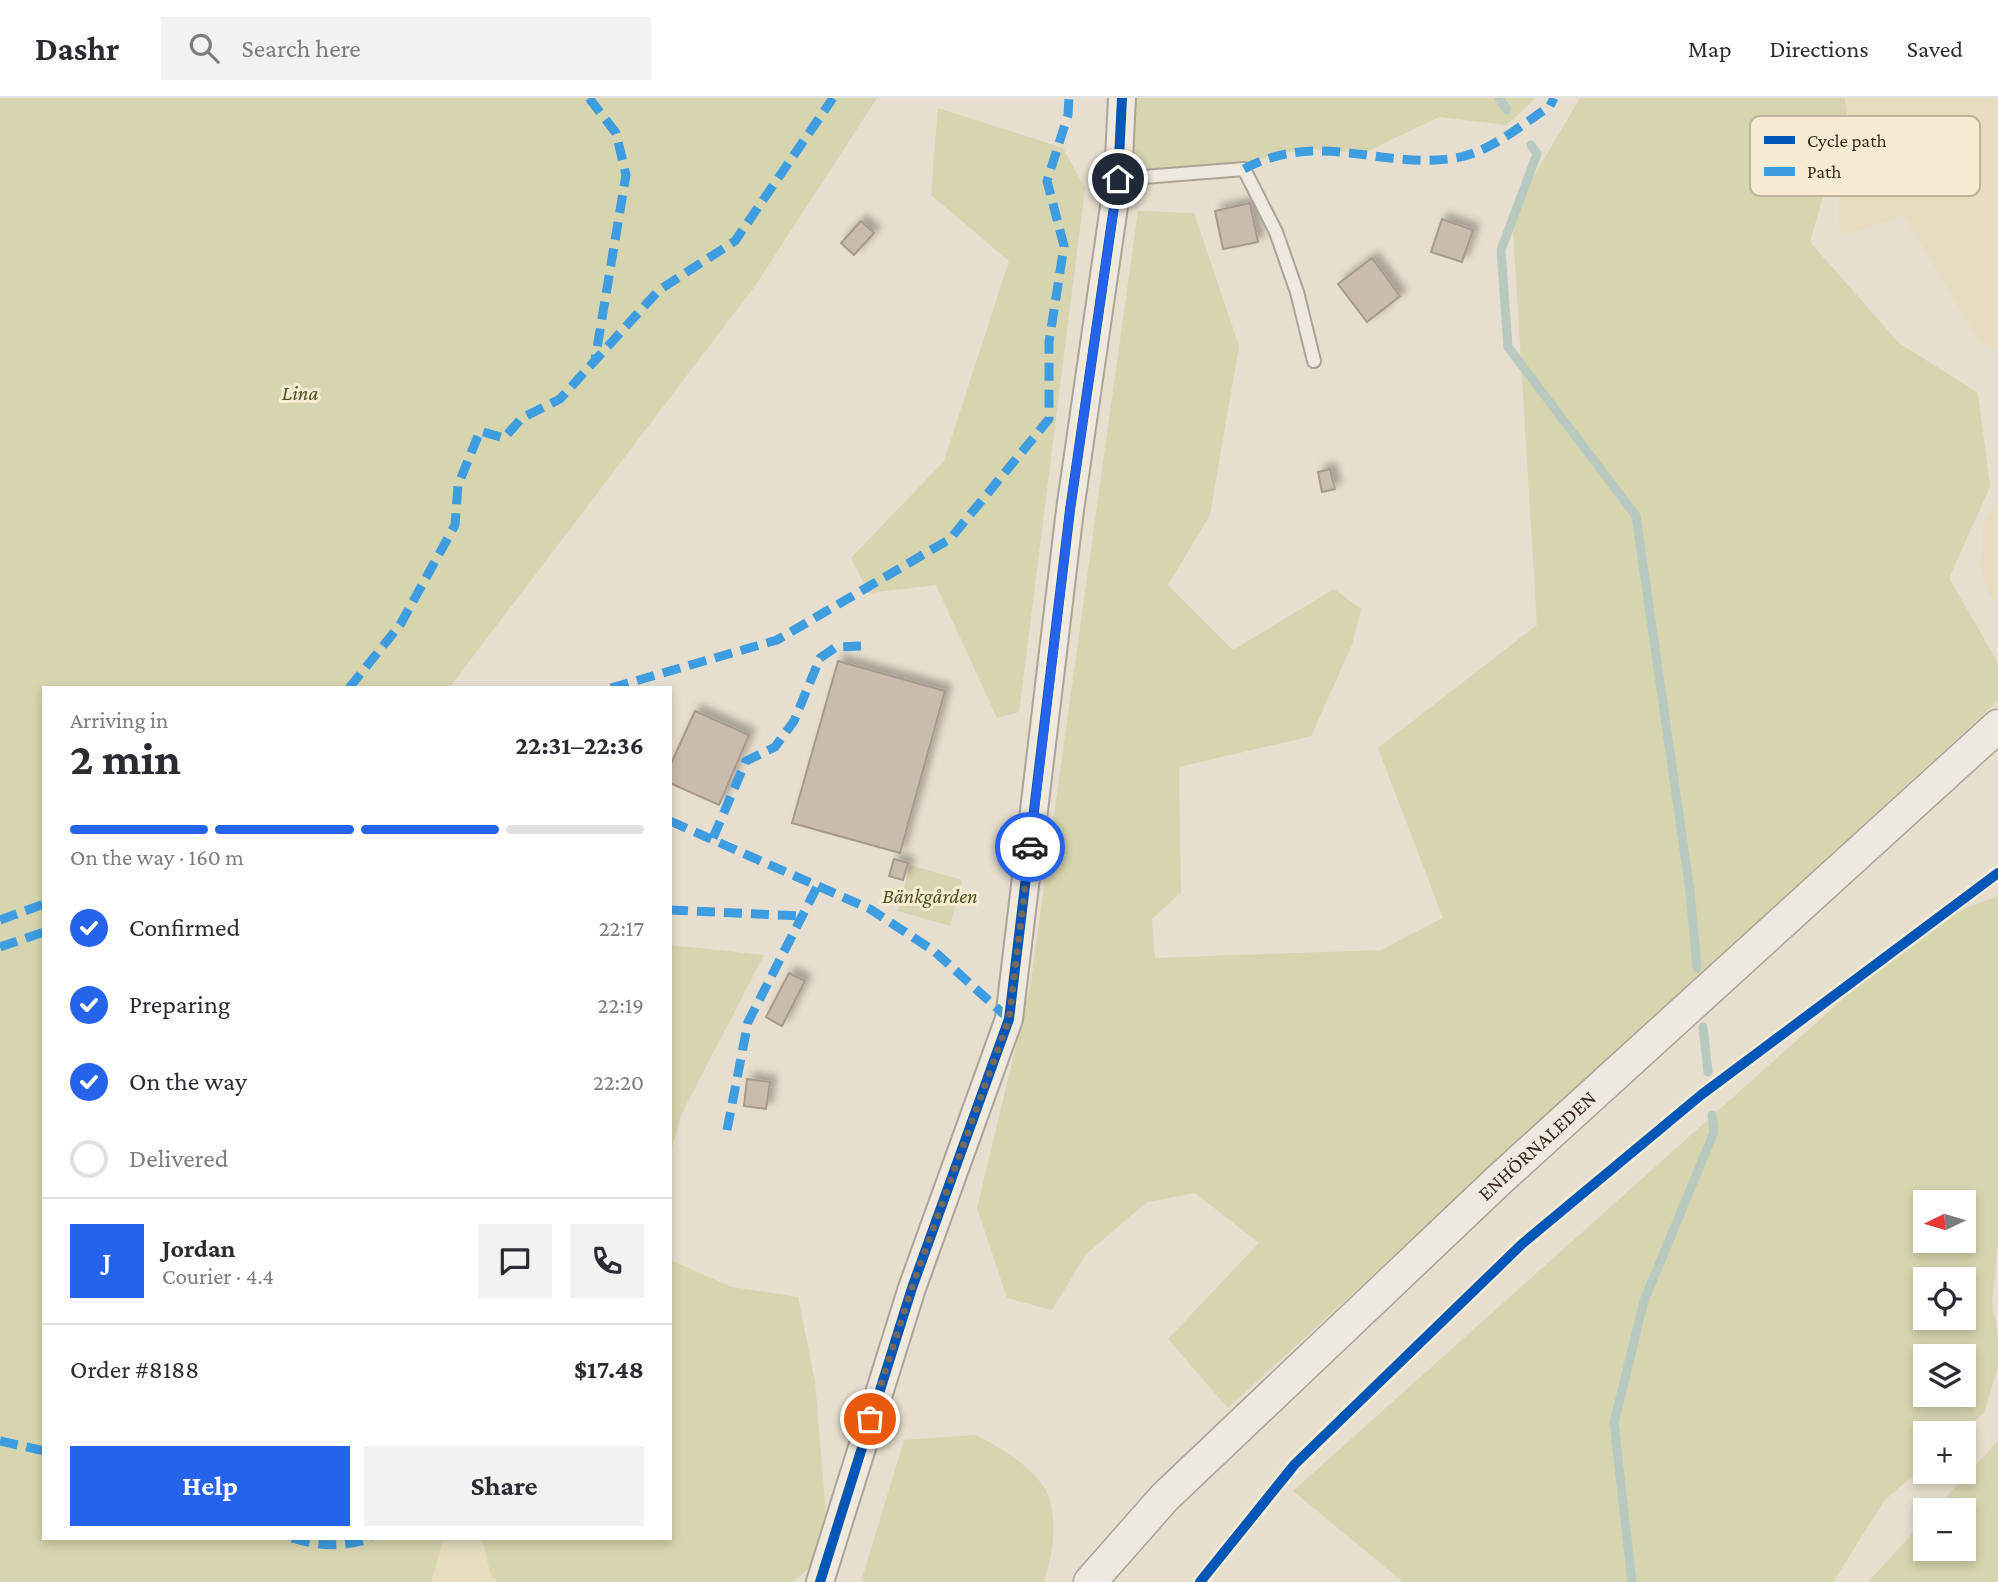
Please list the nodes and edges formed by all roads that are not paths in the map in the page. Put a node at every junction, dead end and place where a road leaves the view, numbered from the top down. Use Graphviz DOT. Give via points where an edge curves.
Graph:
graph roads {
  1 [pos="1122,98"];
  2 [pos="1118,179"];
  3 [pos="1314,361"];
  4 [pos="1998,726"];
  5 [pos="820,1582"];
  6 [pos="1090,1582"];
  1 -- 2 [label="street"];
  2 -- 3 [label="lane" via="1244,169 1276,232"];
  2 -- 5 [label="street" via="1070,510 1009,1019 912,1287"];
  4 -- 6 [label="street, ENHÖRNALEDEN" via="1469,1209 1165,1497"];
}
